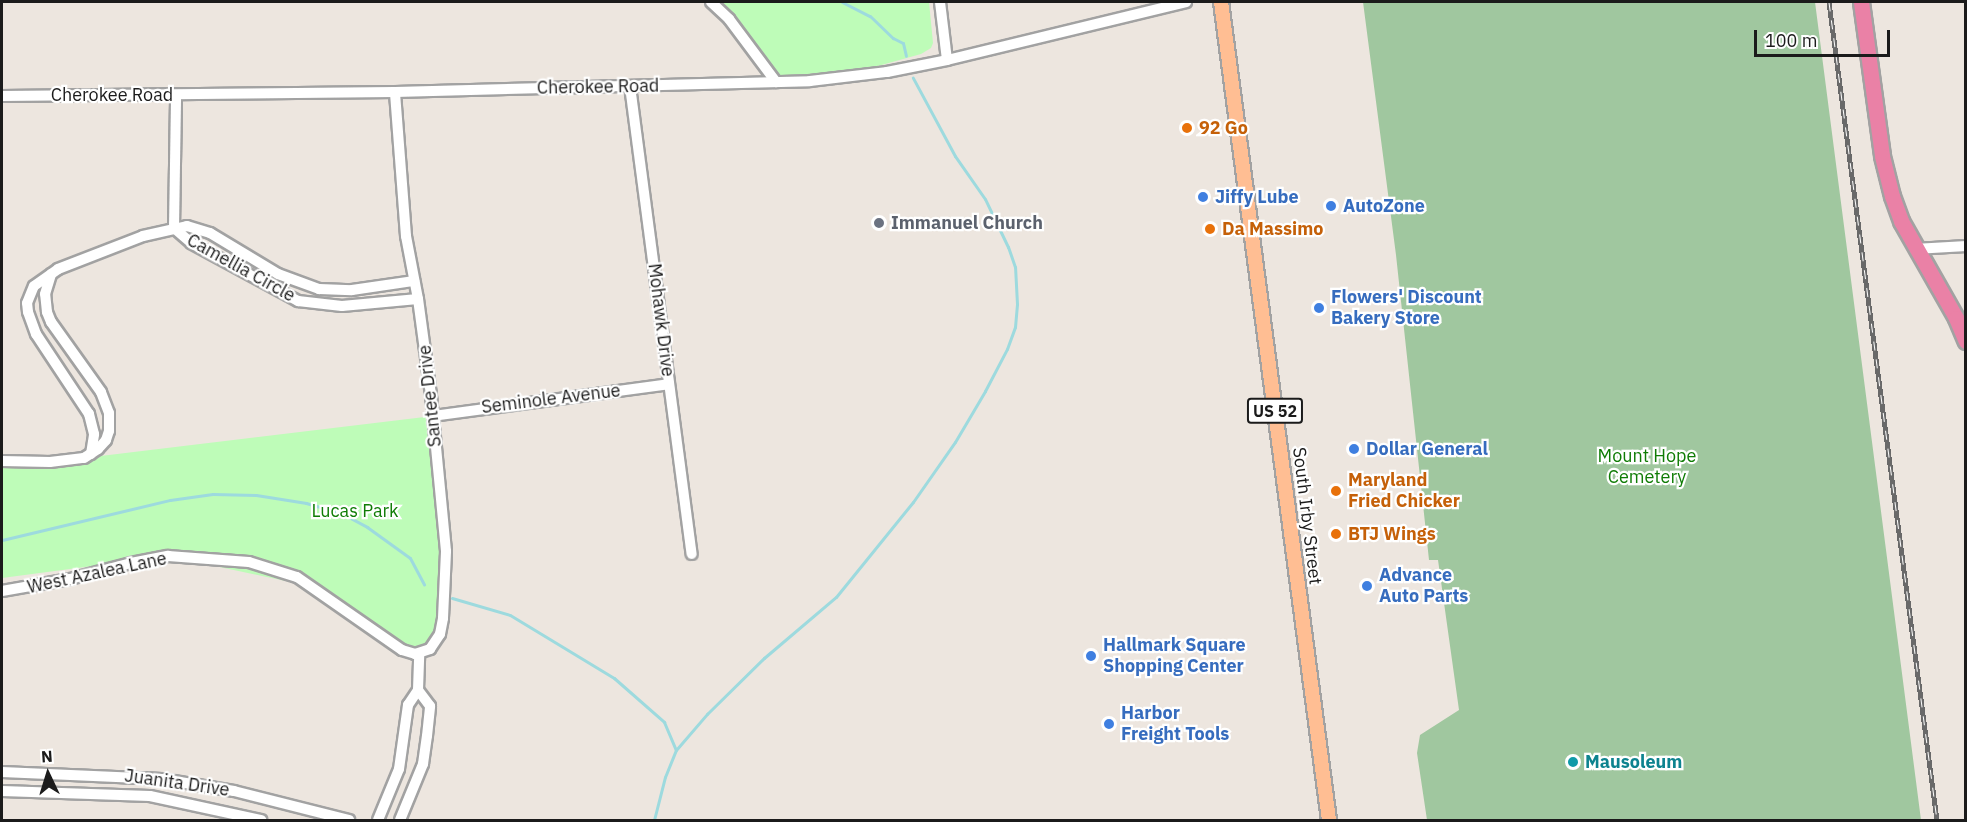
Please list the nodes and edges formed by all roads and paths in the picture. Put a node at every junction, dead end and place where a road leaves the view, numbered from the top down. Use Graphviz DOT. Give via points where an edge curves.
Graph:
graph roads {
  1 [pos="711,2"];
  2 [pos="940,2"];
  3 [pos="1186,2"];
  4 [pos="1221,2"];
  5 [pos="1861,2"];
  6 [pos="947,60"];
  7 [pos="776,82"];
  8 [pos="630,86"];
  9 [pos="395,92"];
  10 [pos="176,95"];
  11 [pos="2,96"];
  12 [pos="174,228"];
  13 [pos="1965,246"];
  14 [pos="1915,249"];
  15 [pos="51,274"];
  16 [pos="414,281"];
  17 [pos="418,299"];
  18 [pos="1961,322"];
  19 [pos="1965,341"];
  20 [pos="669,384"];
  21 [pos="433,416"];
  22 [pos="91,454"];
  23 [pos="2,461"];
  24 [pos="692,554"];
  25 [pos="2,591"];
  26 [pos="419,654"];
  27 [pos="418,690"];
  28 [pos="2,771"];
  29 [pos="2,791"];
  30 [pos="261,820"];
  31 [pos="349,820"];
  32 [pos="378,820"];
  33 [pos="400,820"];
  34 [pos="1329,820"];
  1 -- 7 [label="street" via="729,19"];
  2 -- 6 [label="street"];
  3 -- 6 [label="street, Cherokee Road"];
  4 -- 34 [label="main road, South Irby Street / US 52"];
  5 -- 14 [label="highway" via="1886,174"];
  6 -- 7 [label="street, Cherokee Road" via="854,77"];
  7 -- 8 [label="street, Cherokee Road"];
  8 -- 9 [label="street, Cherokee Road"];
  8 -- 20 [label="street, Mohawk Drive"];
  9 -- 10 [label="street, Cherokee Road"];
  9 -- 16 [label="street, Santee Drive" via="406,236"];
  10 -- 11 [label="street, Cherokee Road"];
  10 -- 12 [label="street"];
  12 -- 15 [label="street, Camellia Circle" via="99,252"];
  12 -- 16 [label="street, Camellia Circle" via="187,226 210,233 278,274 319,289 352,290"];
  12 -- 17 [label="street, Camellia Circle" via="191,243 298,301 342,306"];
  13 -- 14 [label="street"];
  14 -- 18 [label="highway"];
  15 -- 22 [label="street" via="45,294 51,322 101,392 109,413 106,440"];
  15 -- 22 [label="street, Camellia Circle" via="34,286 28,312 36,334 89,414 94,434"];
  16 -- 17 [label="street, Santee Drive"];
  17 -- 21 [label="street, Santee Drive"];
  18 -- 19 [label="highway"];
  20 -- 21 [label="street, Seminole Avenue"];
  20 -- 24 [label="street, Mohawk Drive"];
  21 -- 26 [label="street, Santee Drive" via="447,577 440,634 430,649"];
  22 -- 23 [label="street" via="65,461"];
  25 -- 26 [label="street, West Azalea Lane" via="168,556 249,562 297,577 402,650"];
  26 -- 27 [label="street"];
  27 -- 32 [label="street" via="408,705 399,769"];
  27 -- 33 [label="street" via="430,706 428,736 423,764"];
  28 -- 31 [label="street, Juanita Drive" via="162,779 234,791"];
  29 -- 30 [label="street, Juanita Drive" via="150,796"];
}
